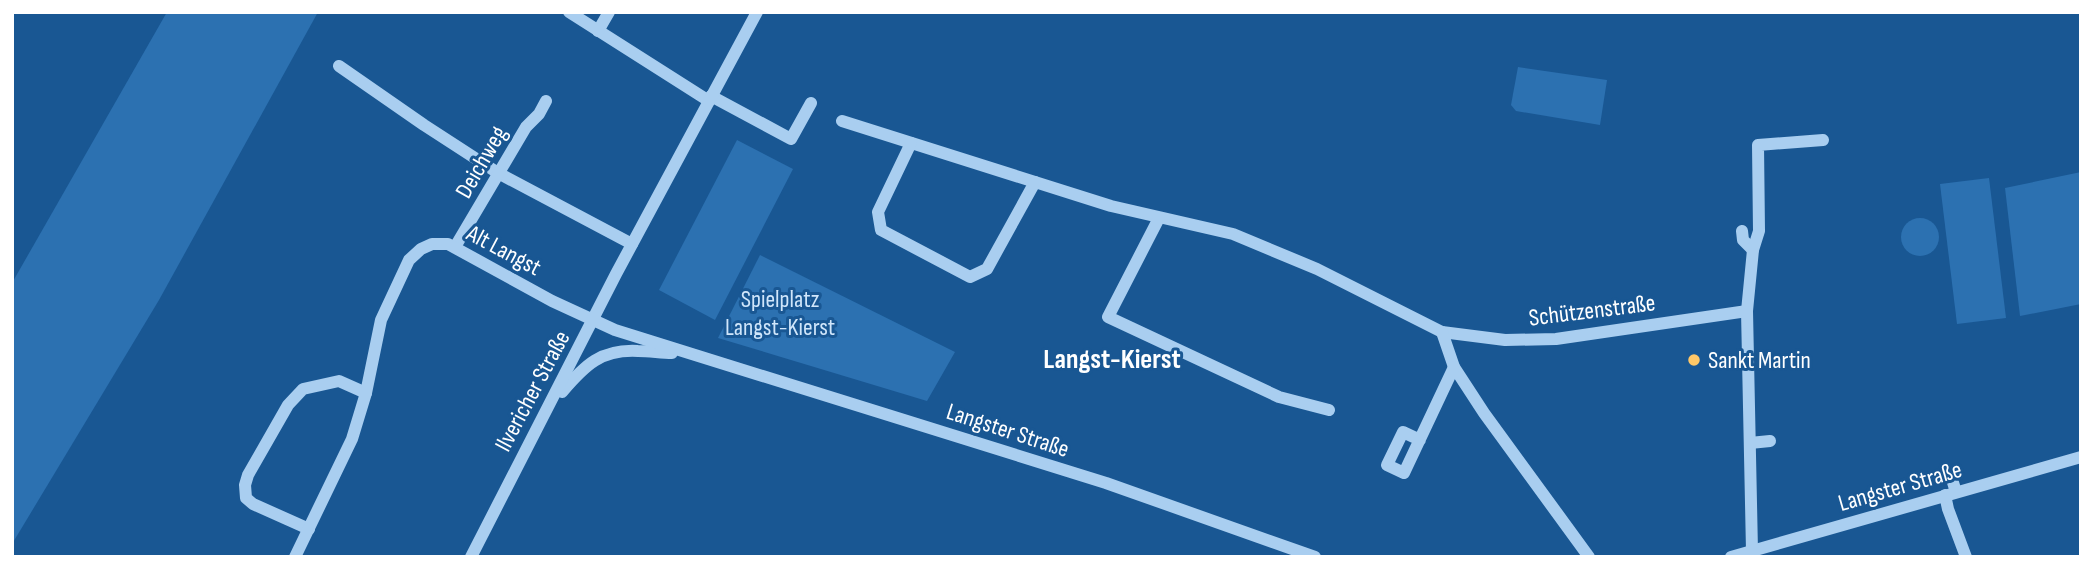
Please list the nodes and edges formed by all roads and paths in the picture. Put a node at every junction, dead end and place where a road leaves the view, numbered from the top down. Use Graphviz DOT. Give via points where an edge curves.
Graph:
graph roads {
  1 [pos="569,12"];
  2 [pos="609,12"];
  3 [pos="757,12"];
  4 [pos="598,31"];
  5 [pos="339,66"];
  6 [pos="710,99"];
  7 [pos="546,101"];
  8 [pos="811,103"];
  9 [pos="842,121"];
  10 [pos="1823,140"];
  11 [pos="911,143"];
  12 [pos="498,173"];
  13 [pos="1035,183"];
  14 [pos="1159,219"];
  15 [pos="1742,231"];
  16 [pos="632,244"];
  17 [pos="455,247"];
  18 [pos="1754,250"];
  19 [pos="1747,311"];
  20 [pos="593,320"];
  21 [pos="1442,332"];
  22 [pos="685,352"];
  23 [pos="1454,367"];
  24 [pos="366,393"];
  25 [pos="548,408"];
  26 [pos="1329,410"];
  27 [pos="1420,440"];
  28 [pos="1770,441"];
  29 [pos="1750,443"];
  30 [pos="2081,457"];
  31 [pos="1950,473"];
  32 [pos="1951,493"];
  33 [pos="309,529"];
  34 [pos="1752,551"];
  35 [pos="295,557"];
  36 [pos="471,557"];
  37 [pos="1315,557"];
  38 [pos="1589,557"];
  39 [pos="1731,557"];
  40 [pos="1966,557"];
  1 -- 4 [label="street"];
  2 -- 4 [label="street"];
  3 -- 6 [label="street, Ilvericher Straße"];
  4 -- 6 [label="street"];
  5 -- 12 [label="street"];
  6 -- 8 [label="street" via="791,139"];
  6 -- 16 [label="street, Ilvericher Straße"];
  7 -- 12 [label="street, Deichweg"];
  9 -- 11 [label="street, Schützenstraße"];
  10 -- 18 [label="street" via="1758,145 1759,231"];
  11 -- 13 [label="street, Schützenstraße"];
  11 -- 13 [label="street" via="878,212 881,230 970,278 987,269"];
  12 -- 16 [label="street"];
  12 -- 17 [label="street, Deichweg"];
  13 -- 14 [label="street, Schützenstraße"];
  14 -- 21 [label="street, Schützenstraße" via="1233,234 1317,269"];
  14 -- 26 [label="street" via="1108,317 1279,397"];
  15 -- 18 [label="street" via="1743,240"];
  16 -- 20 [label="street, Ilvericher Straße"];
  17 -- 20 [label="street, Alt Langst"];
  17 -- 24 [label="street, Alt Langst" via="432,244 409,260 381,320"];
  18 -- 19 [label="street"];
  19 -- 21 [label="street, Schützenstraße" via="1556,339 1505,340"];
  19 -- 29 [label="street"];
  20 -- 22 [label="street, Langster Straße"];
  20 -- 25 [label="street, Ilvericher Straße"];
  21 -- 23 [label="street"];
  22 -- 25 [label="street, Langster Straße" via="605,354"];
  22 -- 37 [label="street, Langster Straße" via="1093,479"];
  23 -- 27 [label="street"];
  23 -- 38 [label="street"];
  24 -- 33 [label="street, Alt Langst" via="352,439"];
  24 -- 33 [label="street" via="339,381 303,389 288,405 248,475 246,498"];
  25 -- 36 [label="street, Ilvericher Straße"];
  28 -- 29 [label="street"];
  29 -- 34 [label="street"];
  30 -- 32 [label="street, Langster Straße"];
  31 -- 32 [label="street"];
  32 -- 34 [label="street, Langster Straße"];
  32 -- 40 [label="street" via="1948,509"];
  33 -- 35 [label="street, Alt Langst"];
  34 -- 39 [label="street, Langster Straße"];
}
